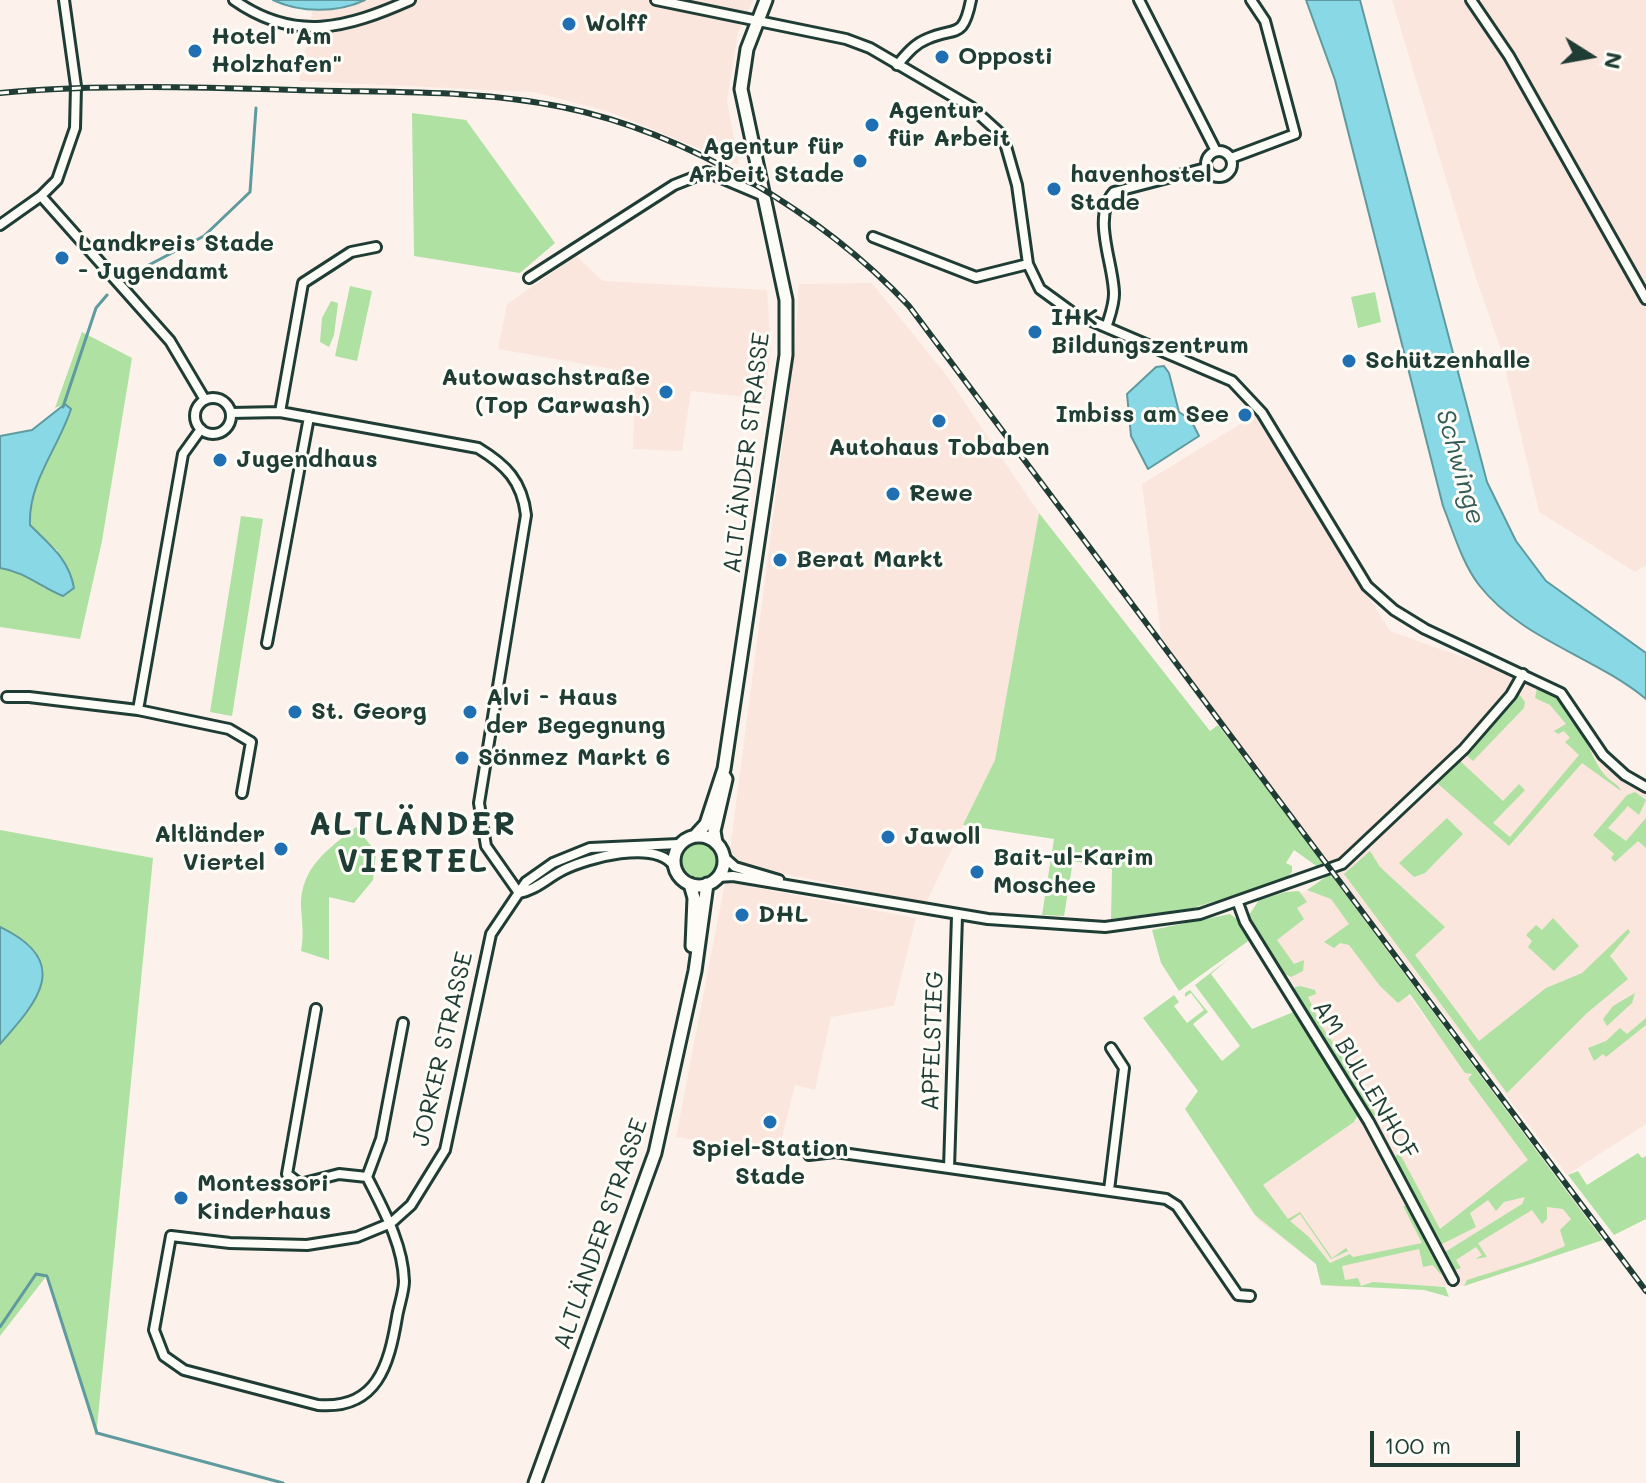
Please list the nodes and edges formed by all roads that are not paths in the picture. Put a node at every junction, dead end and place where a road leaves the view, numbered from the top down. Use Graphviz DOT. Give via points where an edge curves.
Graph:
graph roads {
  1 [pos="64,0"];
  2 [pos="234,0"];
  3 [pos="410,0"];
  4 [pos="656,0"];
  5 [pos="766,0"];
  6 [pos="971,0"];
  7 [pos="1139,0"];
  8 [pos="1251,0"];
  9 [pos="1471,0"];
  10 [pos="756,22"];
  11 [pos="897,65"];
  12 [pos="1216,151"];
  13 [pos="1231,158"];
  14 [pos="1206,168"];
  15 [pos="41,196"];
  16 [pos="764,196"];
  17 [pos="0,225"];
  18 [pos="873,237"];
  19 [pos="376,247"];
  20 [pos="1028,264"];
  21 [pos="529,278"];
  22 [pos="1646,299"];
  23 [pos="1107,325"];
  24 [pos="205,400"];
  25 [pos="280,412"];
  26 [pos="231,413"];
  27 [pos="309,417"];
  28 [pos="201,429"];
  29 [pos="267,643"];
  30 [pos="1523,674"];
  31 [pos="7,697"];
  32 [pos="138,710"];
  33 [pos="723,774"];
  34 [pos="1646,787"];
  35 [pos="242,793"];
  36 [pos="695,836"];
  37 [pos="716,843"];
  38 [pos="679,844"];
  39 [pos="724,857"];
  40 [pos="674,866"];
  41 [pos="712,881"];
  42 [pos="690,884"];
  43 [pos="794,886"];
  44 [pos="519,893"];
  45 [pos="1238,903"];
  46 [pos="957,916"];
  47 [pos="688,994"];
  48 [pos="316,1009"];
  49 [pos="403,1023"];
  50 [pos="1111,1048"];
  51 [pos="809,1155"];
  52 [pos="949,1168"];
  53 [pos="367,1177"];
  54 [pos="1109,1190"];
  55 [pos="391,1223"];
  56 [pos="1453,1280"];
  57 [pos="1250,1296"];
  58 [pos="535,1483"];
  1 -- 15 [label="street" via="77,118 57,180"];
  2 -- 3 [label="street" via="263,18 321,28 373,16"];
  4 -- 10 [label="street"];
  5 -- 10 [label="main road, ALTLÄNDER STRASSE"];
  6 -- 11 [label="street" via="957,31 917,44"];
  7 -- 12 [label="street"];
  8 -- 13 [label="street" via="1265,21 1295,134"];
  9 -- 22 [label="street" via="1509,56"];
  10 -- 11 [label="street" via="846,39"];
  10 -- 16 [label="main road, ALTLÄNDER STRASSE" via="741,89"];
  11 -- 20 [label="street" via="971,107 1003,136 1017,185"];
  12 -- 13 [label="street"];
  12 -- 14 [label="street" via="1209,155"];
  13 -- 14 [label="street" via="1231,171 1225,176 1213,176"];
  14 -- 23 [label="street" via="1114,192 1106,201 1114,294"];
  15 -- 17 [label="street"];
  15 -- 24 [label="street" via="170,341"];
  16 -- 21 [label="street" via="707,172 674,185"];
  16 -- 33 [label="main road, ALTLÄNDER STRASSE" via="786,300 786,355"];
  18 -- 20 [label="street" via="976,277"];
  19 -- 25 [label="street" via="351,252 303,283"];
  20 -- 23 [label="street" via="1040,289 1057,303"];
  23 -- 30 [label="street" via="1232,381 1262,413 1367,586 1425,629"];
  24 -- 26 [label="street" via="219,399"];
  24 -- 28 [label="street" via="195,414"];
  25 -- 26 [label="street"];
  25 -- 27 [label="street"];
  26 -- 28 [label="street" via="221,432"];
  27 -- 29 [label="street"];
  27 -- 44 [label="street" via="478,448 502,462 523,492 526,515 479,803 486,846"];
  28 -- 32 [label="street" via="183,454"];
  30 -- 34 [label="street" via="1563,695 1603,755"];
  30 -- 45 [label="street" via="1464,749 1346,861"];
  31 -- 32 [label="street"];
  32 -- 35 [label="street" via="229,729 251,742"];
  33 -- 36 [label="main road, ALTLÄNDER STRASSE" via="706,826"];
  33 -- 37 [label="main road, ALTLÄNDER STRASSE"];
  36 -- 37 [label="main road"];
  36 -- 38 [label="main road"];
  37 -- 39 [label="main road"];
  38 -- 40 [label="main road"];
  38 -- 44 [label="street, JORKER STRASSE" via="584,849 541,870"];
  39 -- 41 [label="main road"];
  39 -- 43 [label="street" via="735,867"];
  40 -- 42 [label="main road"];
  40 -- 44 [label="street" via="662,856 618,853 572,866"];
  41 -- 42 [label="main road"];
  41 -- 43 [label="street" via="733,876"];
  41 -- 47 [label="main road, ALTLÄNDER STRASSE"];
  42 -- 47 [label="main road, ALTLÄNDER STRASSE" via="694,910"];
  43 -- 46 [label="street"];
  44 -- 55 [label="street, JORKER STRASSE" via="491,934 445,1150 411,1205"];
  45 -- 46 [label="street" via="1182,918 1115,926"];
  45 -- 56 [label="street, AM BULLENHOF" via="1387,1153"];
  46 -- 52 [label="street, APFELSTIEG"];
  47 -- 58 [label="main road, ALTLÄNDER STRASSE" via="655,1153"];
  48 -- 53 [label="street" via="287,1174 300,1184 339,1174"];
  49 -- 53 [label="street" via="381,1139"];
  50 -- 54 [label="street" via="1124,1068"];
  51 -- 52 [label="street" via="835,1152"];
  52 -- 54 [label="street"];
  53 -- 55 [label="street"];
  54 -- 57 [label="street" via="1166,1199 1177,1206 1238,1295"];
  55 -- 55 [label="street, JORKER STRASSE" via="404,1281 390,1356 372,1387 357,1400 336,1407 318,1405 184,1370 164,1356 154,1330 171,1236 307,1245 357,1237"];
}
